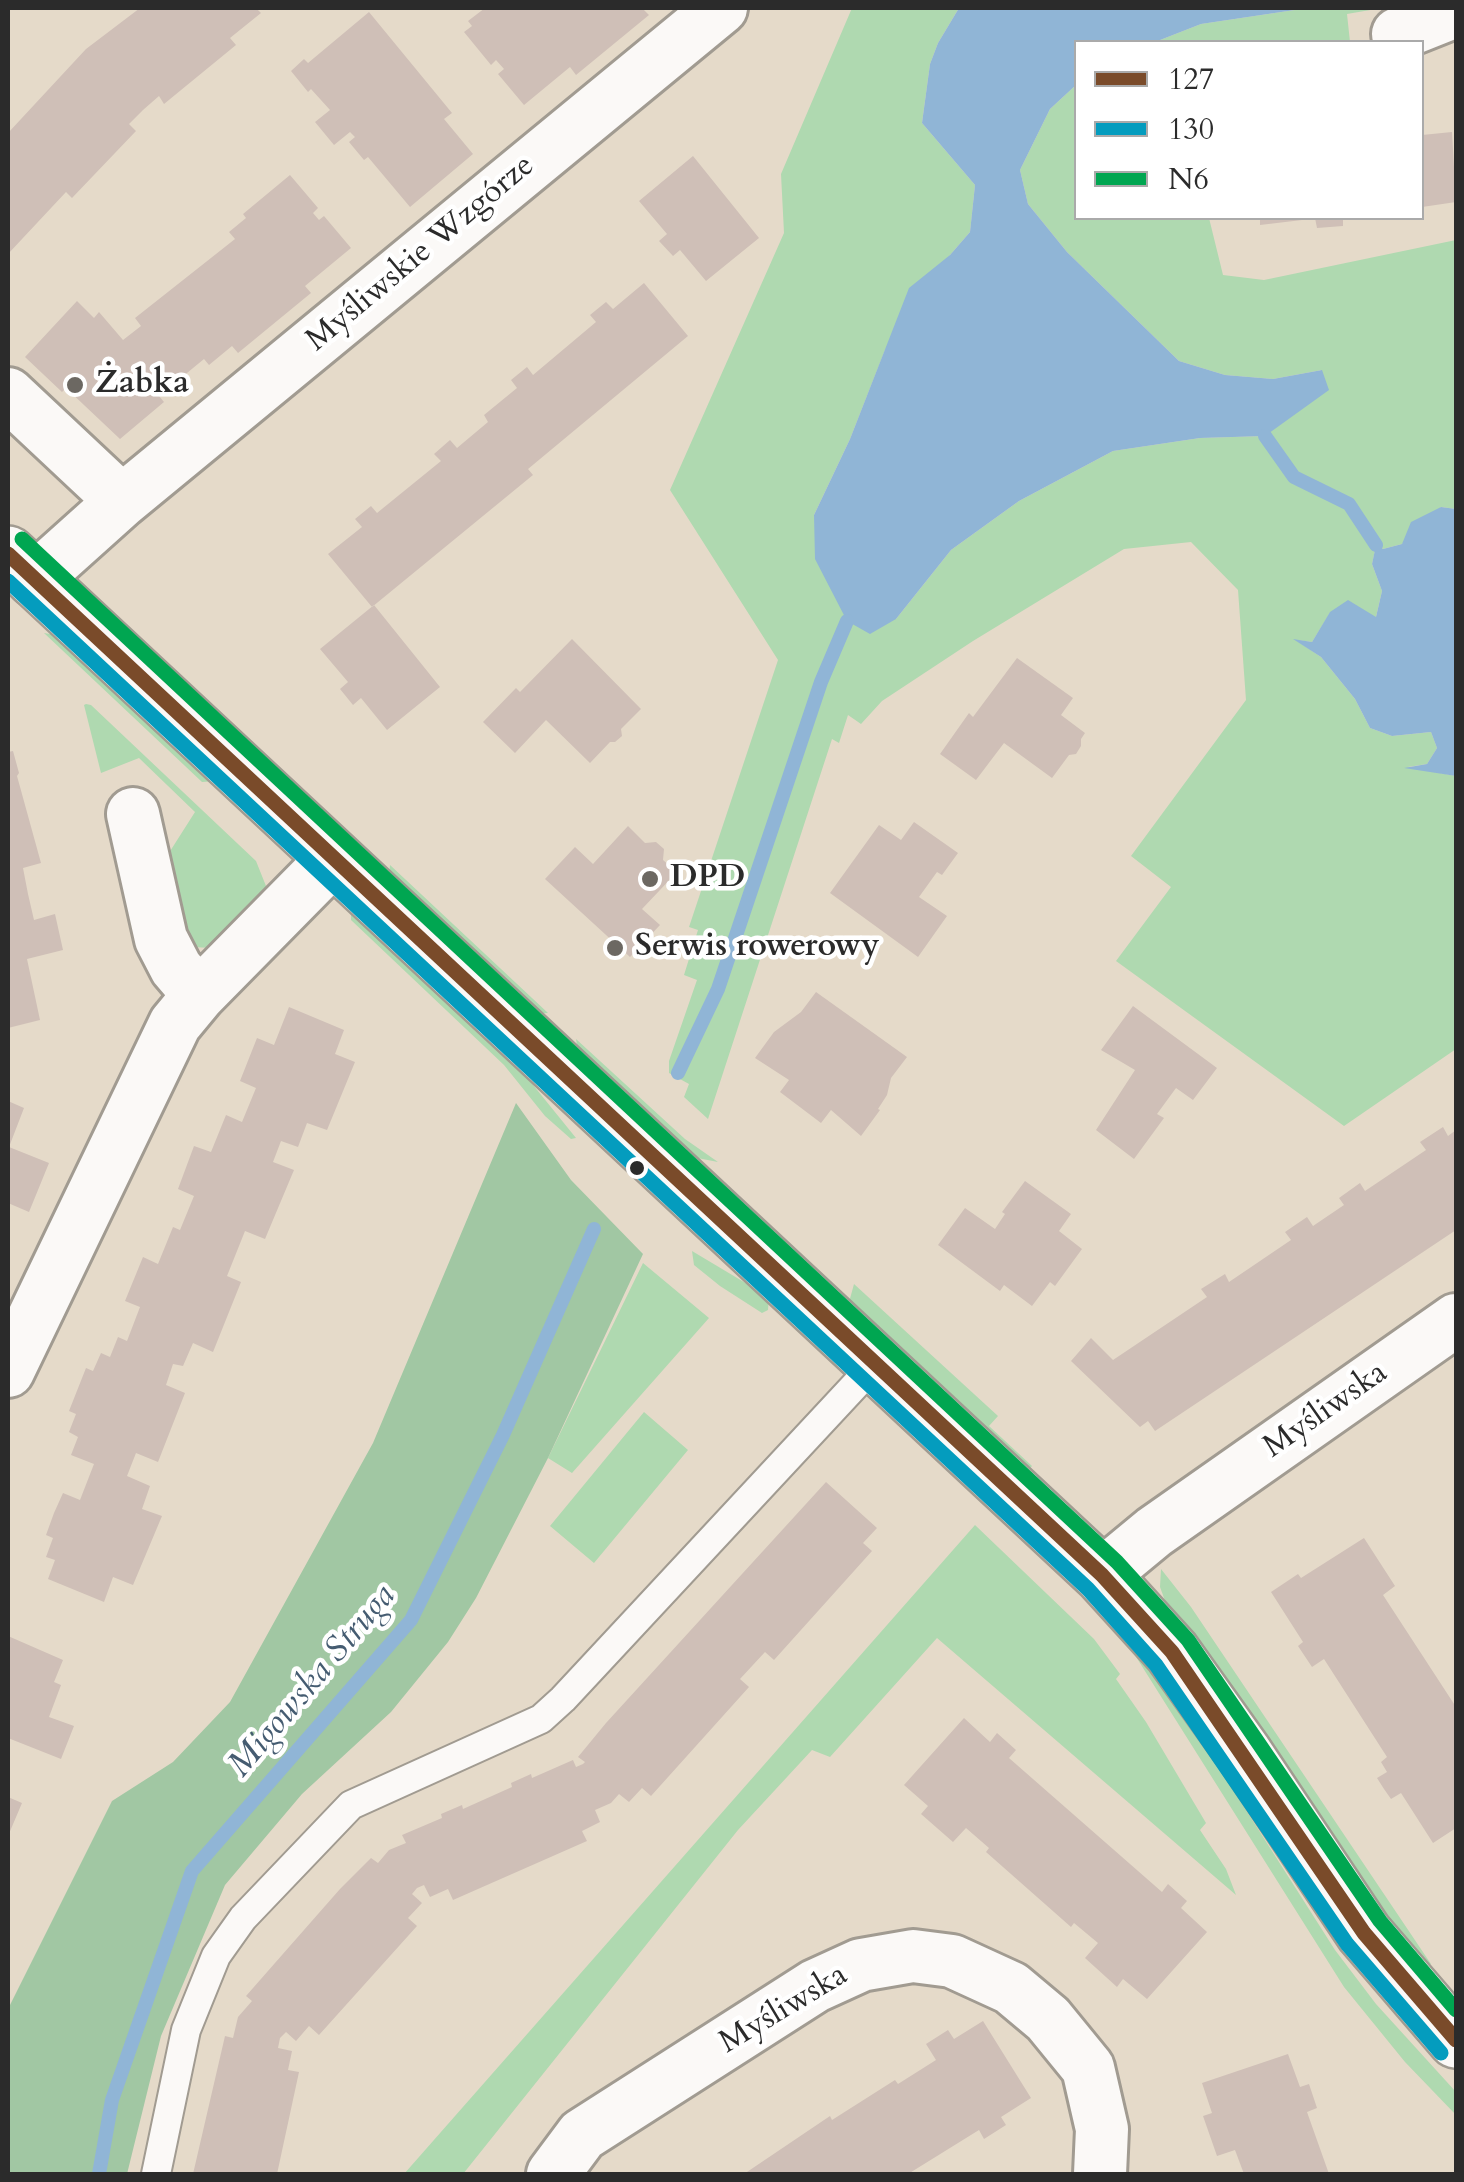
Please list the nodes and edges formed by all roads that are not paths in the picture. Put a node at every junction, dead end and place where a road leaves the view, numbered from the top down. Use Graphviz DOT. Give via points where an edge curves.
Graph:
graph roads {
  1 [pos="720,8"];
  2 [pos="1456,11"];
  3 [pos="1398,34"];
  4 [pos="8,394"];
  5 [pos="122,502"];
  6 [pos="21,567"];
  7 [pos="133,814"];
  8 [pos="332,859"];
  9 [pos="199,995"];
  10 [pos="1456,1320"];
  11 [pos="875,1364"];
  12 [pos="8,1370"];
  13 [pos="1102,1575"];
  14 [pos="1456,2040"];
  15 [pos="156,2174"];
  16 [pos="553,2174"];
  17 [pos="1100,2174"];
  1 -- 5 [label="street, Myśliwskie Wzgórze"];
  2 -- 3 [label="street"];
  4 -- 5 [label="street"];
  5 -- 6 [label="street, Myśliwskie Wzgórze"];
  6 -- 8 [label="street"];
  7 -- 9 [label="street" via="161,939"];
  8 -- 9 [label="street"];
  8 -- 11 [label="street"];
  9 -- 12 [label="street" via="176,1024"];
  10 -- 13 [label="street, Myśliwska"];
  11 -- 13 [label="street"];
  11 -- 15 [label="lane" via="563,1700 541,1719 351,1805 243,1918 216,1956 186,2030"];
  13 -- 14 [label="street" via="1172,1652 1364,1933"];
  16 -- 17 [label="street, Myśliwska" via="582,2135 815,1986 860,1964 913,1956 952,1960 1012,1988 1048,2019 1088,2068 1102,2129"];
}
